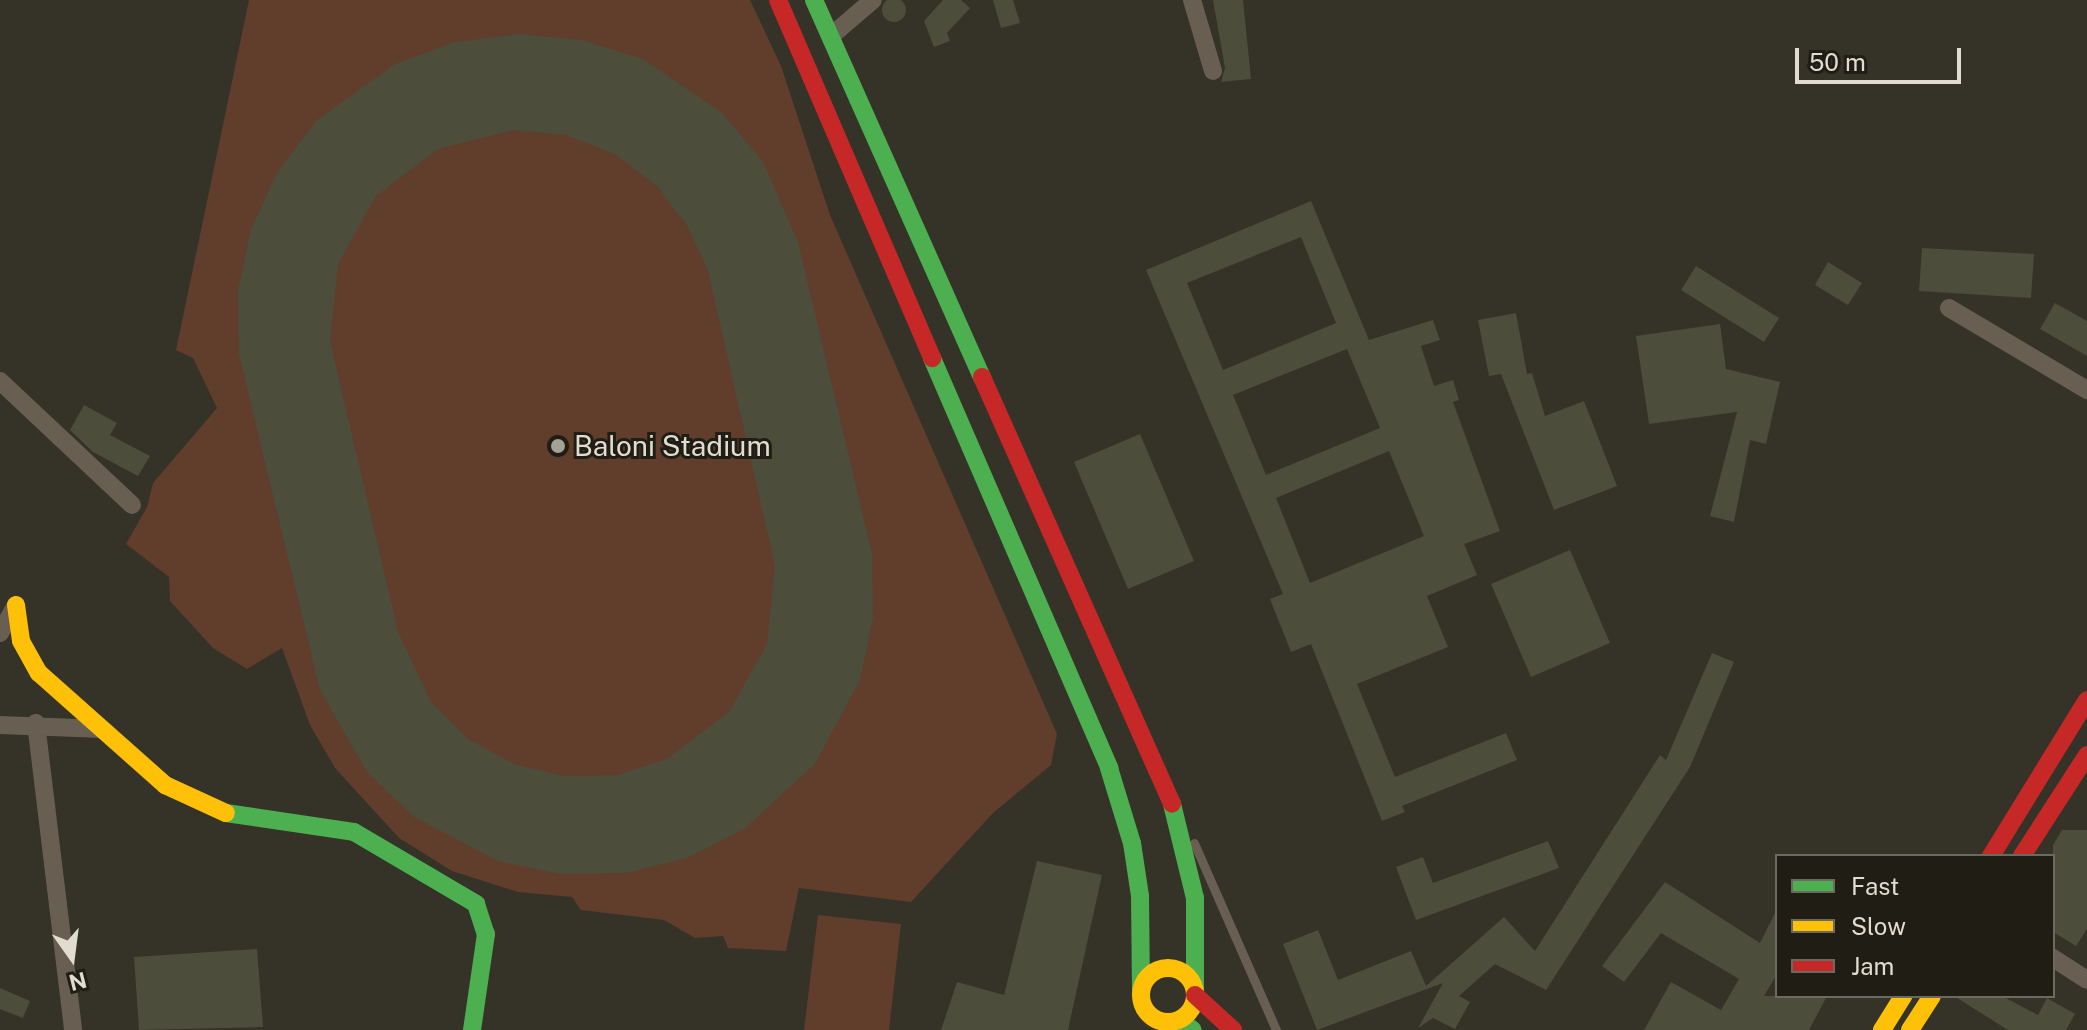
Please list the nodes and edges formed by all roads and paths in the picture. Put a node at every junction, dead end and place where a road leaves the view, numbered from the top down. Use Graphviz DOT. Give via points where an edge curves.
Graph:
graph roads {
  1 [pos="778,0"];
  2 [pos="814,0"];
  3 [pos="873,0"];
  4 [pos="1192,0"];
  5 [pos="831,36"];
  6 [pos="1213,71"];
  7 [pos="1949,308"];
  8 [pos="0,381"];
  9 [pos="2087,390"];
  10 [pos="132,505"];
  11 [pos="16,605"];
  12 [pos="0,633"];
  13 [pos="2087,700"];
  14 [pos="36,723"];
  15 [pos="0,725"];
  16 [pos="102,729"];
  17 [pos="2087,755"];
  18 [pos="1178,816"];
  19 [pos="1992,854"];
  20 [pos="2023,854"];
  21 [pos="2055,959"];
  22 [pos="2087,980"];
  23 [pos="1195,994"];
  24 [pos="1141,996"];
  25 [pos="1902,998"];
  26 [pos="1931,998"];
  27 [pos="1179,1025"];
  28 [pos="73,1030"];
  29 [pos="472,1030"];
  30 [pos="1137,1030"];
  31 [pos="1233,1030"];
  32 [pos="1276,1030"];
  33 [pos="1882,1030"];
  34 [pos="1910,1030"];
  1 -- 24 [label="main road" via="1109,768 1132,843 1140,896"];
  2 -- 5 [label="main road"];
  3 -- 5 [label="street"];
  4 -- 6 [label="street"];
  5 -- 18 [label="main road"];
  7 -- 9 [label="street"];
  8 -- 10 [label="street"];
  11 -- 12 [label="street"];
  11 -- 16 [label="main road" via="21,641 39,673"];
  13 -- 19 [label="main road"];
  14 -- 15 [label="street"];
  14 -- 16 [label="street"];
  14 -- 28 [label="street"];
  16 -- 29 [label="main road" via="165,785 191,800 232,816 354,832 476,904 486,934"];
  17 -- 20 [label="main road"];
  18 -- 23 [label="main road" via="1195,898"];
  18 -- 32 [label="lane" via="1217,887"];
  21 -- 22 [label="street"];
  23 -- 24 [label="main road" via="1184,973 1168,969 1153,973"];
  23 -- 27 [label="main road"];
  23 -- 31 [label="main road"];
  24 -- 27 [label="main road" via="1155,1019"];
  24 -- 30 [label="main road"];
  25 -- 33 [label="main road"];
  26 -- 34 [label="main road"];
}
